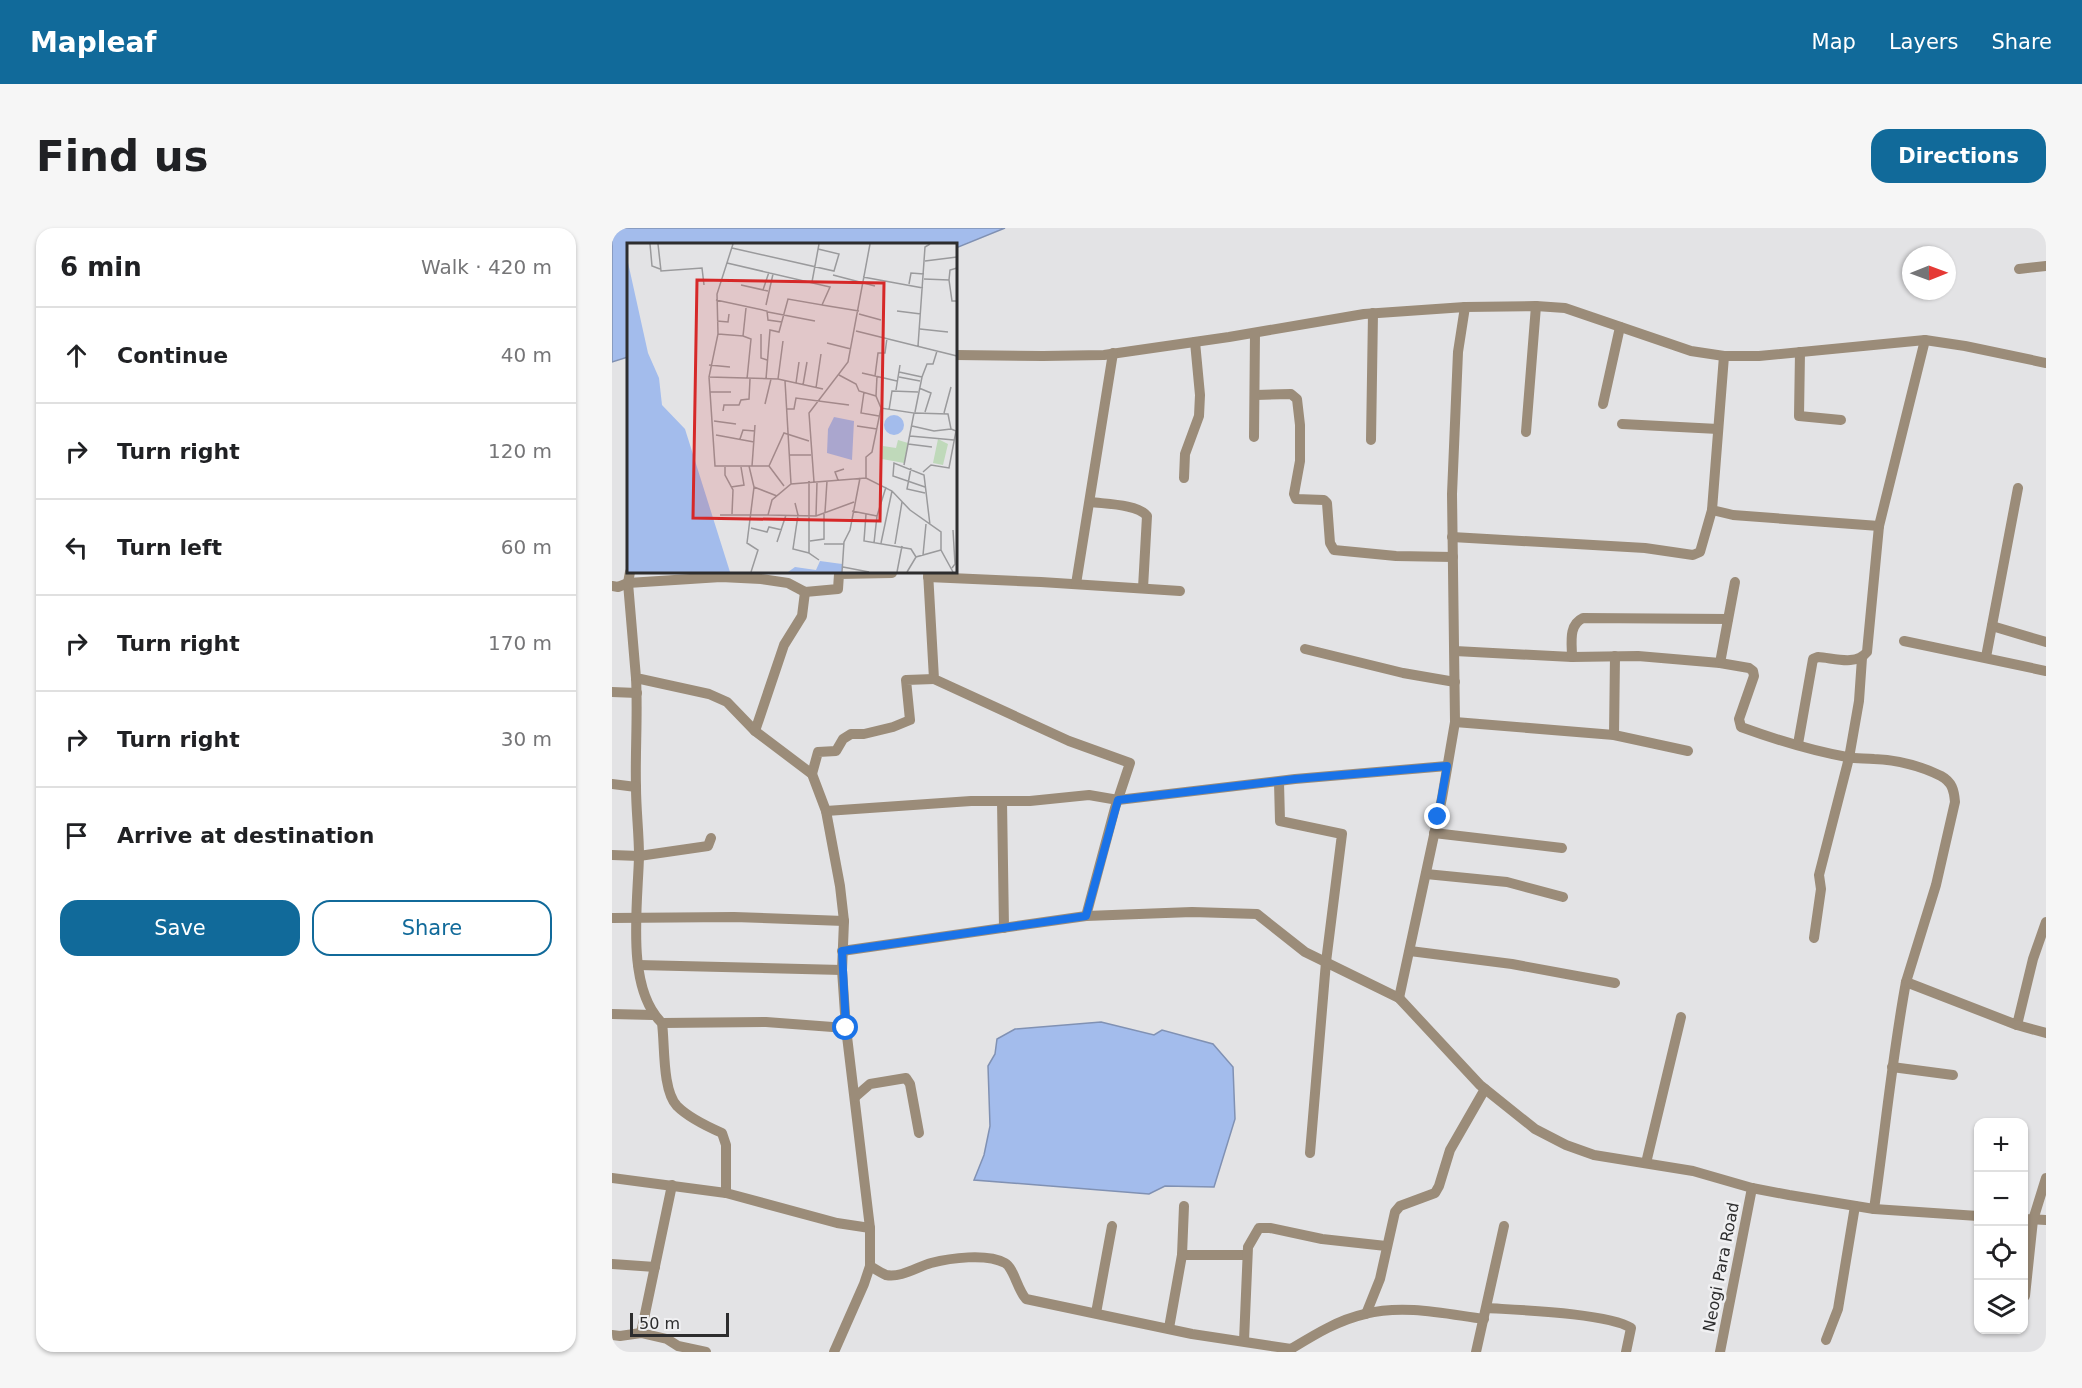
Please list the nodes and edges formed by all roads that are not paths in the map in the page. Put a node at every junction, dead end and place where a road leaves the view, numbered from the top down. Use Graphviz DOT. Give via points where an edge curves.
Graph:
graph roads {
  1 [pos="2046,266"];
  2 [pos="2019,269"];
  3 [pos="1536,306"];
  4 [pos="1465,307"];
  5 [pos="1373,313"];
  6 [pos="1620,327"];
  7 [pos="1255,333"];
  8 [pos="1925,340"];
  9 [pos="1195,342"];
  10 [pos="1800,352"];
  11 [pos="1113,353"];
  12 [pos="957,355"];
  13 [pos="1724,356"];
  14 [pos="2046,363"];
  15 [pos="1256,395"];
  16 [pos="1603,404"];
  17 [pos="1841,420"];
  18 [pos="1622,424"];
  19 [pos="1718,429"];
  20 [pos="1526,432"];
  21 [pos="1254,437"];
  22 [pos="1371,440"];
  23 [pos="1184,478"];
  24 [pos="2018,488"];
  25 [pos="1091,502"];
  26 [pos="1712,510"];
  27 [pos="1880,526"];
  28 [pos="1452,537"];
  29 [pos="1453,557"];
  30 [pos="630,573"];
  31 [pos="892,573"];
  32 [pos="928,574"];
  33 [pos="1736,582"];
  34 [pos="628,583"];
  35 [pos="1076,584"];
  36 [pos="612,586"];
  37 [pos="1143,588"];
  38 [pos="1180,591"];
  39 [pos="805,592"];
  40 [pos="1728,619"];
  41 [pos="1992,626"];
  42 [pos="1904,641"];
  43 [pos="2046,642"];
  44 [pos="1305,650"];
  45 [pos="1455,651"];
  46 [pos="1615,656"];
  47 [pos="1572,657"];
  48 [pos="1986,657"];
  49 [pos="1862,658"];
  50 [pos="1720,663"];
  51 [pos="2046,671"];
  52 [pos="636,678"];
  53 [pos="934,680"];
  54 [pos="1455,682"];
  55 [pos="612,692"];
  56 [pos="637,693"];
  57 [pos="1455,722"];
  58 [pos="755,731"];
  59 [pos="1614,735"];
  60 [pos="1798,744"];
  61 [pos="1688,751"];
  62 [pos="1849,758"];
  63 [pos="1447,766"];
  64 [pos="812,774"];
  65 [pos="1279,782"];
  66 [pos="612,784"];
  67 [pos="636,787"];
  68 [pos="1118,800"];
  69 [pos="1002,801"];
  70 [pos="826,812"];
  71 [pos="1434,833"];
  72 [pos="711,838"];
  73 [pos="1562,848"];
  74 [pos="612,855"];
  75 [pos="639,856"];
  76 [pos="1426,874"];
  77 [pos="1563,897"];
  78 [pos="635,916"];
  79 [pos="1086,916"];
  80 [pos="612,918"];
  81 [pos="844,921"];
  82 [pos="2046,922"];
  83 [pos="1004,928"];
  84 [pos="1814,938"];
  85 [pos="842,951"];
  86 [pos="1410,951"];
  87 [pos="1326,962"];
  88 [pos="638,965"];
  89 [pos="842,970"];
  90 [pos="1906,982"];
  91 [pos="1615,983"];
  92 [pos="1399,998"];
  93 [pos="612,1014"];
  94 [pos="653,1015"];
  95 [pos="1681,1017"];
  96 [pos="662,1023"];
  97 [pos="2017,1025"];
  98 [pos="846,1028"];
  99 [pos="2046,1033"];
  100 [pos="1892,1067"];
  101 [pos="1953,1076"];
  102 [pos="1485,1089"];
  103 [pos="855,1097"];
  104 [pos="919,1133"];
  105 [pos="1311,1153"];
  106 [pos="1646,1163"];
  107 [pos="612,1178"];
  108 [pos="2046,1178"];
  109 [pos="672,1185"];
  110 [pos="1752,1188"];
  111 [pos="726,1193"];
  112 [pos="1184,1206"];
  113 [pos="1855,1206"];
  114 [pos="1874,1209"];
  115 [pos="1974,1216"];
  116 [pos="2028,1219"];
  117 [pos="2046,1220"];
  118 [pos="1112,1226"];
  119 [pos="1504,1226"];
  120 [pos="2028,1226"];
  121 [pos="870,1228"];
  122 [pos="1386,1246"];
  123 [pos="1182,1255"];
  124 [pos="1248,1255"];
  125 [pos="612,1264"];
  126 [pos="870,1266"];
  127 [pos="655,1267"];
  128 [pos="2026,1280"];
  129 [pos="1096,1312"];
  130 [pos="1366,1314"];
  131 [pos="1486,1314"];
  132 [pos="1169,1328"];
  133 [pos="641,1333"];
  134 [pos="612,1335"];
  135 [pos="1826,1340"];
  136 [pos="1244,1341"];
  137 [pos="1291,1350"];
  138 [pos="706,1352"];
  139 [pos="834,1352"];
  140 [pos="1476,1352"];
  141 [pos="1626,1352"];
  142 [pos="1720,1352"];
  1 -- 2 [label="street"];
  3 -- 4 [label="street"];
  3 -- 6 [label="street" via="1565,308"];
  3 -- 20 [label="street"];
  4 -- 5 [label="street"];
  4 -- 28 [label="street" via="1458,352"];
  5 -- 7 [label="street"];
  5 -- 22 [label="street"];
  6 -- 13 [label="street" via="1691,351"];
  6 -- 16 [label="street"];
  7 -- 9 [label="street"];
  7 -- 15 [label="street"];
  8 -- 10 [label="street"];
  8 -- 14 [label="street"];
  8 -- 27 [label="street"];
  9 -- 11 [label="street"];
  9 -- 23 [label="street" via="1199,416 1185,454"];
  10 -- 13 [label="street"];
  10 -- 17 [label="street" via="1799,416"];
  11 -- 12 [label="street"];
  11 -- 25 [label="street"];
  13 -- 19 [label="street"];
  15 -- 21 [label="street"];
  15 -- 29 [label="street" via="1291,394 1297,399 1300,461 1294,494 1296,499 1327,503 1334,550"];
  18 -- 19 [label="street"];
  19 -- 26 [label="street"];
  24 -- 41 [label="street"];
  25 -- 35 [label="street"];
  25 -- 37 [label="street" via="1135,508 1147,516"];
  26 -- 27 [label="street"];
  26 -- 28 [label="street" via="1700,552 1693,555 1645,548"];
  27 -- 49 [label="street" via="1867,652"];
  28 -- 29 [label="street"];
  29 -- 45 [label="street"];
  30 -- 34 [label="street"];
  31 -- 39 [label="street" via="839,574 838,589"];
  32 -- 35 [label="street"];
  32 -- 53 [label="street"];
  33 -- 40 [label="street"];
  34 -- 36 [label="street"];
  34 -- 39 [label="street" via="751,579 788,584"];
  34 -- 52 [label="street"];
  35 -- 37 [label="street"];
  37 -- 38 [label="street"];
  39 -- 58 [label="street" via="802,616 784,645"];
  40 -- 47 [label="street" via="1583,618 1573,629"];
  40 -- 50 [label="street"];
  41 -- 43 [label="street"];
  41 -- 48 [label="street"];
  42 -- 48 [label="street"];
  44 -- 54 [label="street"];
  45 -- 47 [label="street"];
  45 -- 54 [label="street"];
  46 -- 47 [label="street"];
  46 -- 50 [label="street"];
  46 -- 59 [label="street"];
  48 -- 51 [label="street"];
  49 -- 60 [label="street" via="1813,659"];
  49 -- 62 [label="street"];
  50 -- 60 [label="street" via="1753,671 1739,719 1741,727"];
  52 -- 56 [label="street"];
  52 -- 58 [label="street" via="709,694 727,702"];
  53 -- 64 [label="street" via="906,680 910,720 864,735 851,734 836,750 818,752"];
  53 -- 68 [label="street" via="1069,741 1130,763"];
  54 -- 57 [label="street"];
  55 -- 56 [label="street"];
  56 -- 67 [label="street"];
  57 -- 59 [label="street"];
  57 -- 63 [label="street"];
  58 -- 64 [label="street"];
  59 -- 61 [label="street"];
  60 -- 62 [label="street"];
  62 -- 84 [label="street" via="1819,875 1821,889"];
  62 -- 90 [label="street" via="1909,764 1942,776 1954,790 1955,802 1936,885"];
  63 -- 65 [label="street"];
  63 -- 71 [label="street"];
  64 -- 70 [label="street"];
  65 -- 68 [label="street"];
  65 -- 87 [label="street" via="1280,821 1342,834"];
  66 -- 67 [label="street"];
  67 -- 75 [label="street"];
  68 -- 69 [label="street" via="1089,795"];
  68 -- 79 [label="street"];
  69 -- 70 [label="street"];
  69 -- 83 [label="street"];
  70 -- 81 [label="street"];
  71 -- 73 [label="street"];
  71 -- 76 [label="street"];
  72 -- 75 [label="street" via="708,846"];
  74 -- 75 [label="street"];
  75 -- 78 [label="street"];
  76 -- 77 [label="street" via="1507,882"];
  76 -- 86 [label="street"];
  78 -- 80 [label="street"];
  78 -- 81 [label="street"];
  78 -- 88 [label="street"];
  79 -- 83 [label="street"];
  79 -- 87 [label="street" via="1257,914 1305,952"];
  81 -- 85 [label="street"];
  82 -- 97 [label="street"];
  83 -- 85 [label="street"];
  85 -- 89 [label="street"];
  86 -- 91 [label="street"];
  86 -- 92 [label="street"];
  87 -- 92 [label="street"];
  87 -- 105 [label="street"];
  88 -- 89 [label="street"];
  88 -- 94 [label="street"];
  89 -- 98 [label="street"];
  90 -- 97 [label="street"];
  90 -- 100 [label="street"];
  92 -- 102 [label="street"];
  93 -- 94 [label="street"];
  94 -- 96 [label="street"];
  95 -- 106 [label="street"];
  96 -- 98 [label="street" via="766,1022"];
  96 -- 111 [label="street" via="669,1094 676,1106 722,1133 726,1145"];
  97 -- 99 [label="street"];
  98 -- 103 [label="street"];
  100 -- 101 [label="street"];
  100 -- 114 [label="street"];
  102 -- 106 [label="street" via="1535,1129 1566,1145 1594,1155"];
  102 -- 122 [label="street" via="1450,1150 1435,1193 1400,1206"];
  103 -- 104 [label="street" via="870,1084 906,1078"];
  103 -- 121 [label="street"];
  106 -- 110 [label="street" via="1693,1171"];
  107 -- 109 [label="street"];
  108 -- 116 [label="street"];
  109 -- 111 [label="street"];
  109 -- 127 [label="street"];
  110 -- 113 [label="street"];
  110 -- 142 [label="street, Neogi Para Road"];
  111 -- 121 [label="street"];
  112 -- 123 [label="street"];
  113 -- 114 [label="street"];
  113 -- 135 [label="street" via="1838,1309"];
  114 -- 115 [label="street"];
  116 -- 117 [label="street"];
  118 -- 129 [label="street"];
  119 -- 131 [label="street"];
  120 -- 128 [label="street"];
  121 -- 126 [label="street"];
  122 -- 124 [label="street" via="1259,1228 1248,1247"];
  122 -- 130 [label="street" via="1380,1279"];
  123 -- 124 [label="street"];
  123 -- 132 [label="street"];
  124 -- 136 [label="street"];
  125 -- 127 [label="street"];
  126 -- 129 [label="street" via="894,1275 951,1259 997,1261 1012,1271 1018,1290 1026,1299"];
  126 -- 139 [label="street"];
  127 -- 133 [label="street"];
  129 -- 132 [label="street"];
  130 -- 131 [label="street" via="1406,1310"];
  130 -- 137 [label="street" via="1326,1328"];
  131 -- 140 [label="street"];
  131 -- 141 [label="street" via="1602,1319 1623,1324 1631,1328"];
  132 -- 136 [label="street"];
  133 -- 134 [label="street"];
  133 -- 138 [label="street"];
  136 -- 137 [label="street"];
}
